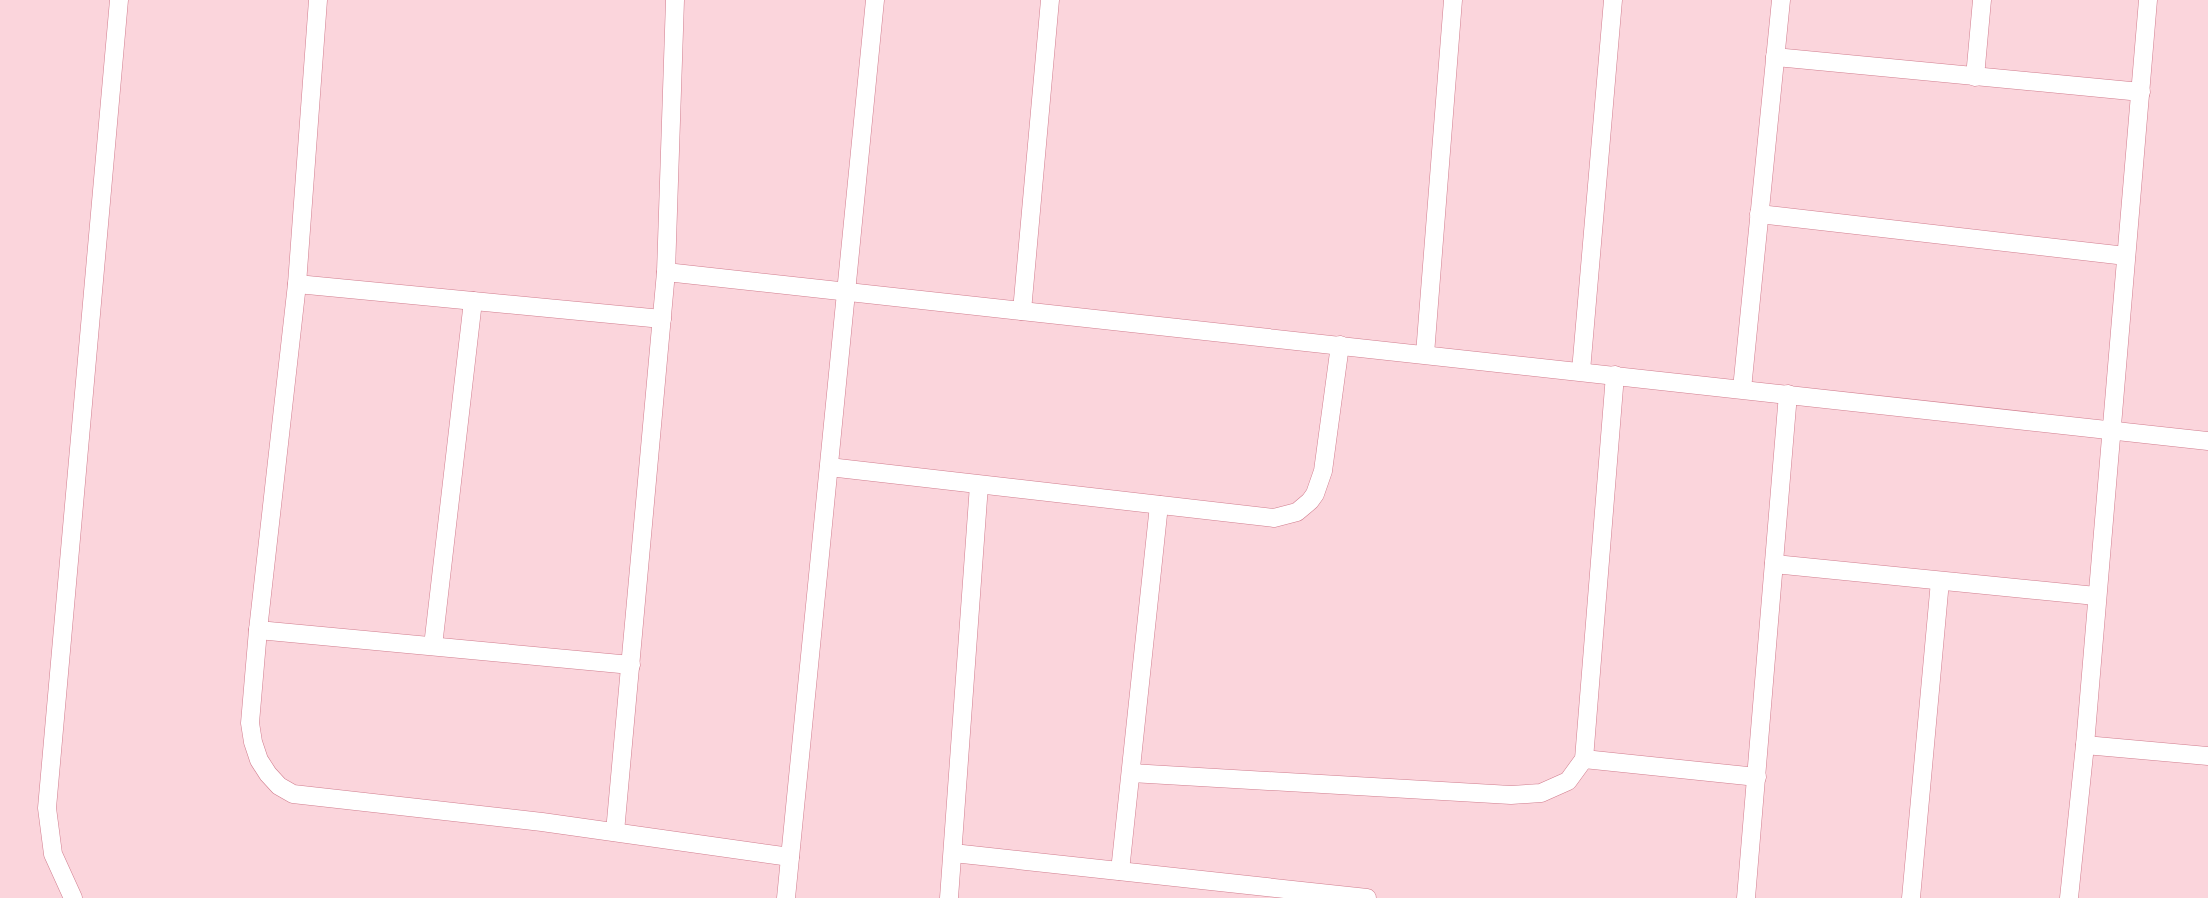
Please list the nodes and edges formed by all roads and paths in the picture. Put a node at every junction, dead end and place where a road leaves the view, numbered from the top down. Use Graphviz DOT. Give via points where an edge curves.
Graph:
graph roads {
  1 [pos="119,0"];
  2 [pos="318,0"];
  3 [pos="675,0"];
  4 [pos="875,0"];
  5 [pos="1050,0"];
  6 [pos="1453,0"];
  7 [pos="1612,0"];
  8 [pos="1781,0"];
  9 [pos="1982,0"];
  10 [pos="2148,0"];
  11 [pos="1775,57"];
  12 [pos="1975,77"];
  13 [pos="2141,92"];
  14 [pos="1759,214"];
  15 [pos="2126,256"];
  16 [pos="666,272"];
  17 [pos="297,284"];
  18 [pos="846,291"];
  19 [pos="473,301"];
  20 [pos="1022,311"];
  21 [pos="662,319"];
  22 [pos="1340,345"];
  23 [pos="1425,354"];
  24 [pos="1581,371"];
  25 [pos="1616,375"];
  26 [pos="1742,389"];
  27 [pos="1788,394"];
  28 [pos="2111,429"];
  29 [pos="2208,441"];
  30 [pos="829,467"];
  31 [pos="978,485"];
  32 [pos="1159,505"];
  33 [pos="1774,564"];
  34 [pos="1940,581"];
  35 [pos="2096,596"];
  36 [pos="258,630"];
  37 [pos="433,646"];
  38 [pos="631,665"];
  39 [pos="2085,745"];
  40 [pos="2208,756"];
  41 [pos="1584,759"];
  42 [pos="1131,773"];
  43 [pos="1756,777"];
  44 [pos="615,832"];
  45 [pos="953,853"];
  46 [pos="790,857"];
  47 [pos="1120,871"];
  48 [pos="73,898"];
  49 [pos="786,898"];
  50 [pos="948,898"];
  51 [pos="1367,898"];
  52 [pos="1746,898"];
  53 [pos="1911,898"];
  54 [pos="2069,898"];
  1 -- 48 [label="street" via="47,808 53,854"];
  2 -- 17 [label="street"];
  3 -- 16 [label="street"];
  4 -- 18 [label="street"];
  5 -- 20 [label="street"];
  6 -- 23 [label="street"];
  7 -- 24 [label="street"];
  8 -- 11 [label="street"];
  9 -- 12 [label="street"];
  10 -- 13 [label="street"];
  11 -- 12 [label="street"];
  11 -- 14 [label="street"];
  12 -- 13 [label="street"];
  13 -- 15 [label="street"];
  14 -- 15 [label="street"];
  14 -- 26 [label="street"];
  15 -- 28 [label="street"];
  16 -- 18 [label="street"];
  16 -- 21 [label="street"];
  17 -- 19 [label="street"];
  17 -- 36 [label="street"];
  18 -- 20 [label="street"];
  18 -- 30 [label="street"];
  19 -- 21 [label="street"];
  19 -- 37 [label="street"];
  20 -- 22 [label="street"];
  21 -- 38 [label="street"];
  22 -- 23 [label="street"];
  22 -- 32 [label="street" via="1323,471 1315,494 1304,507 1290,516 1274,518"];
  23 -- 24 [label="street"];
  24 -- 25 [label="street"];
  25 -- 26 [label="street"];
  25 -- 41 [label="street"];
  26 -- 27 [label="street"];
  27 -- 28 [label="street"];
  27 -- 33 [label="street"];
  28 -- 29 [label="street"];
  28 -- 35 [label="street"];
  30 -- 31 [label="street"];
  30 -- 46 [label="street"];
  31 -- 32 [label="street"];
  31 -- 45 [label="street"];
  32 -- 42 [label="street"];
  33 -- 34 [label="street"];
  33 -- 43 [label="street"];
  34 -- 35 [label="street"];
  34 -- 53 [label="street"];
  35 -- 39 [label="street"];
  36 -- 37 [label="street"];
  36 -- 44 [label="street" via="250,723 253,742 268,774 293,794"];
  37 -- 38 [label="street"];
  38 -- 44 [label="street"];
  39 -- 40 [label="street"];
  39 -- 54 [label="street"];
  41 -- 42 [label="street" via="1568,781 1541,793 1511,795"];
  41 -- 43 [label="street"];
  42 -- 47 [label="street"];
  43 -- 52 [label="street"];
  44 -- 46 [label="street"];
  45 -- 47 [label="street"];
  45 -- 50 [label="street"];
  46 -- 49 [label="street"];
  47 -- 51 [label="street"];
}
